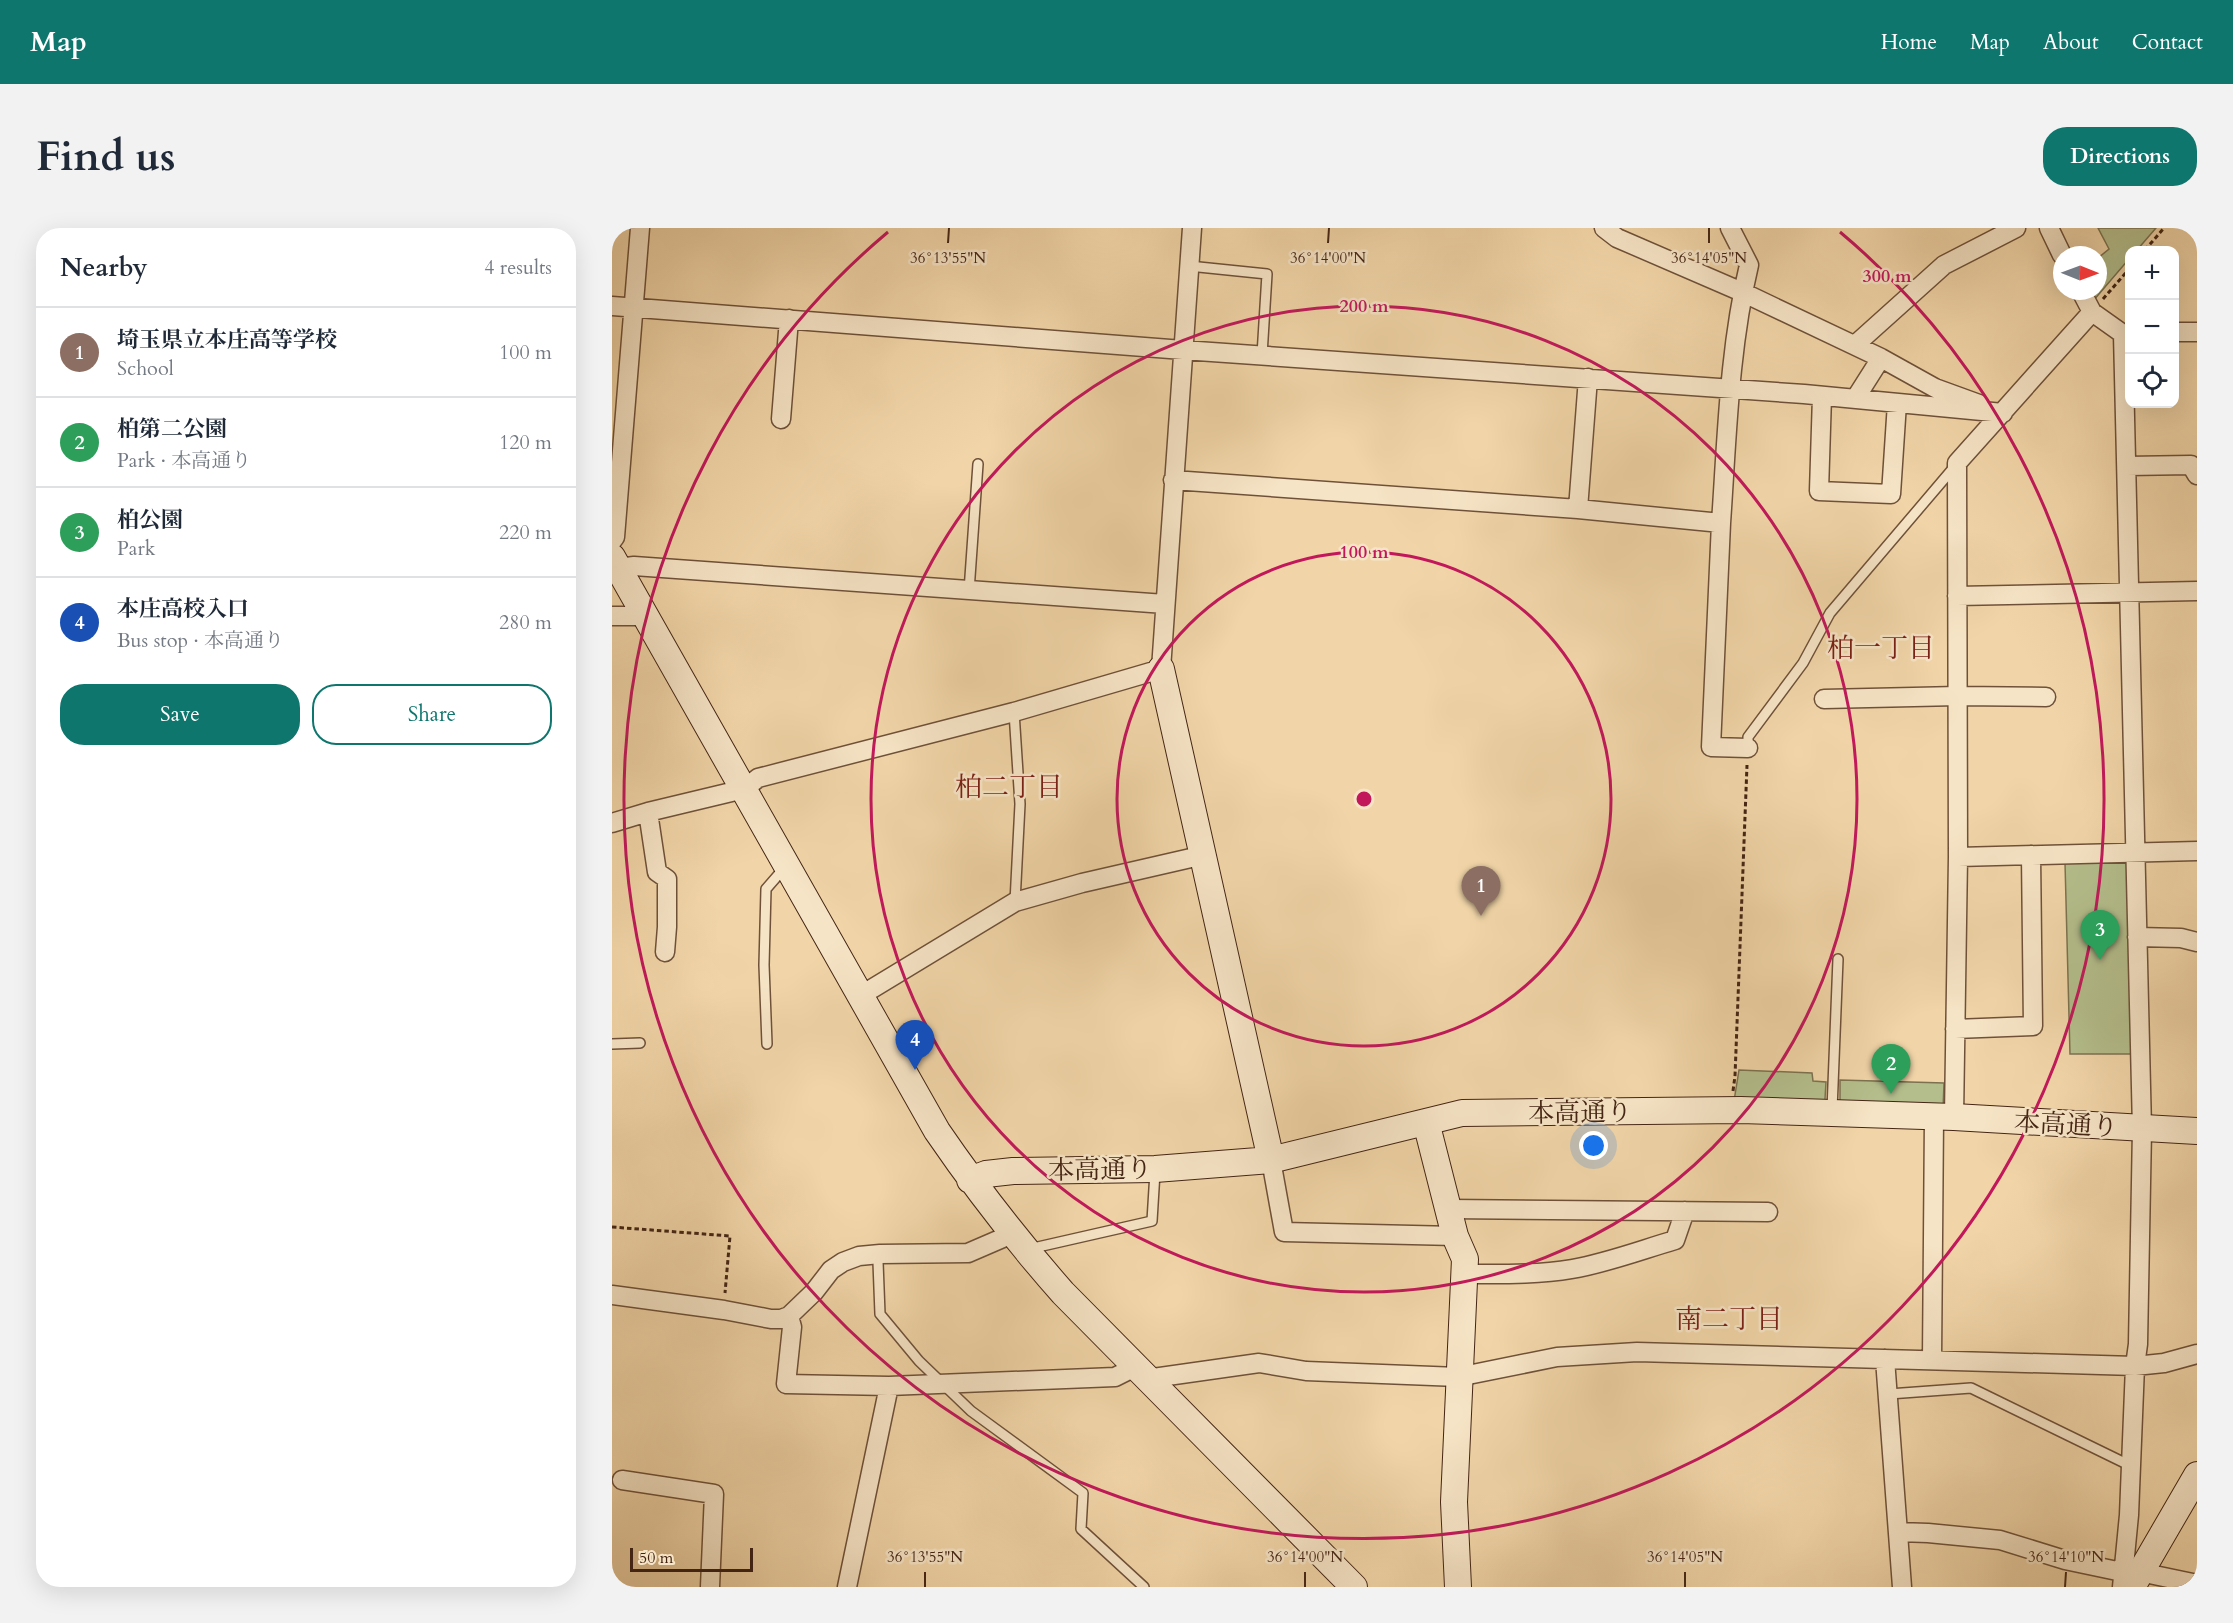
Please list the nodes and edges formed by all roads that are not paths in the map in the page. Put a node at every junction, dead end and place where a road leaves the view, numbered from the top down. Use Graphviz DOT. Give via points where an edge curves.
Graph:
graph roads {
  1 [pos="640,228"];
  2 [pos="1192,228"];
  3 [pos="1604,228"];
  4 [pos="1730,228"];
  5 [pos="2016,228"];
  6 [pos="2049,228"];
  7 [pos="2058,246"];
  8 [pos="1190,266"];
  9 [pos="1742,292"];
  10 [pos="2086,300"];
  11 [pos="612,306"];
  12 [pos="634,307"];
  13 [pos="2092,312"];
  14 [pos="789,319"];
  15 [pos="2179,332"];
  16 [pos="2197,332"];
  17 [pos="2125,333"];
  18 [pos="1855,345"];
  19 [pos="1183,350"];
  20 [pos="1262,355"];
  21 [pos="1881,358"];
  22 [pos="1588,378"];
  23 [pos="1731,390"];
  24 [pos="1822,396"];
  25 [pos="1855,399"];
  26 [pos="1897,403"];
  27 [pos="2127,408"];
  28 [pos="2003,413"];
  29 [pos="781,419"];
  30 [pos="1957,463"];
  31 [pos="978,464"];
  32 [pos="2127,466"];
  33 [pos="2197,475"];
  34 [pos="1173,480"];
  35 [pos="1578,509"];
  36 [pos="1721,523"];
  37 [pos="612,541"];
  38 [pos="615,562"];
  39 [pos="969,591"];
  40 [pos="2197,591"];
  41 [pos="2130,593"];
  42 [pos="1957,596"];
  43 [pos="1165,604"];
  44 [pos="612,616"];
  45 [pos="644,616"];
  46 [pos="1161,669"];
  47 [pos="1958,696"];
  48 [pos="2046,697"];
  49 [pos="1824,699"];
  50 [pos="1014,712"];
  51 [pos="1748,748"];
  52 [pos="744,789"];
  53 [pos="648,812"];
  54 [pos="612,823"];
  55 [pos="2197,850"];
  56 [pos="2134,853"];
  57 [pos="1204,855"];
  58 [pos="2031,855"];
  59 [pos="1958,857"];
  60 [pos="788,864"];
  61 [pos="1015,902"];
  62 [pos="2137,937"];
  63 [pos="2197,942"];
  64 [pos="665,952"];
  65 [pos="1838,960"];
  66 [pos="860,996"];
  67 [pos="1955,1029"];
  68 [pos="640,1043"];
  69 [pos="612,1044"];
  70 [pos="767,1044"];
  71 [pos="1832,1113"];
  72 [pos="1944,1117"];
  73 [pos="1425,1122"];
  74 [pos="2142,1129"];
  75 [pos="2197,1131"];
  76 [pos="1271,1160"];
  77 [pos="1155,1169"];
  78 [pos="970,1180"];
  79 [pos="1449,1209"];
  80 [pos="1685,1210"];
  81 [pos="1768,1212"];
  82 [pos="1455,1236"];
  83 [pos="1018,1242"];
  84 [pos="880,1254"];
  85 [pos="1464,1274"];
  86 [pos="612,1295"];
  87 [pos="789,1316"];
  88 [pos="2197,1354"];
  89 [pos="1885,1359"];
  90 [pos="1932,1360"];
  91 [pos="2135,1366"];
  92 [pos="1141,1373"];
  93 [pos="1458,1377"];
  94 [pos="940,1383"];
  95 [pos="889,1386"];
  96 [pos="1889,1394"];
  97 [pos="2131,1466"];
  98 [pos="2197,1475"];
  99 [pos="622,1480"];
  100 [pos="1898,1532"];
  101 [pos="2129,1579"];
  102 [pos="2197,1584"];
  103 [pos="710,1587"];
  104 [pos="847,1587"];
  105 [pos="1144,1587"];
  106 [pos="1354,1587"];
  107 [pos="1458,1587"];
  108 [pos="1902,1587"];
  1 -- 12 [label="street"];
  2 -- 8 [label="street"];
  3 -- 9 [label="street" via="1617,238"];
  4 -- 9 [label="street" via="1749,265"];
  5 -- 18 [label="street" via="1944,265"];
  6 -- 7 [label="street"];
  8 -- 19 [label="street"];
  8 -- 20 [label="lane" via="1267,274"];
  9 -- 18 [label="street"];
  9 -- 23 [label="street"];
  10 -- 13 [label="street"];
  11 -- 12 [label="street"];
  12 -- 14 [label="street"];
  12 -- 37 [label="street"];
  13 -- 17 [label="street"];
  13 -- 28 [label="street"];
  14 -- 19 [label="street"];
  14 -- 29 [label="street"];
  15 -- 16 [label="street"];
  18 -- 21 [label="street"];
  19 -- 20 [label="street"];
  19 -- 34 [label="street"];
  20 -- 22 [label="street"];
  21 -- 25 [label="street"];
  21 -- 28 [label="street" via="1935,388"];
  22 -- 23 [label="street"];
  22 -- 35 [label="street"];
  23 -- 24 [label="street"];
  23 -- 36 [label="street"];
  24 -- 25 [label="street"];
  24 -- 26 [label="street" via="1819,491 1891,494"];
  25 -- 26 [label="street"];
  26 -- 28 [label="street"];
  27 -- 32 [label="street"];
  28 -- 30 [label="street"];
  30 -- 42 [label="street"];
  30 -- 51 [label="lane" via="1830,614 1803,663 1748,737"];
  31 -- 39 [label="lane"];
  32 -- 33 [label="street" via="2191,465"];
  32 -- 41 [label="street"];
  34 -- 35 [label="street"];
  34 -- 43 [label="street"];
  35 -- 36 [label="street"];
  36 -- 51 [label="street" via="1711,747"];
  38 -- 39 [label="street"];
  38 -- 45 [label="street"];
  39 -- 43 [label="street"];
  40 -- 41 [label="street"];
  41 -- 42 [label="street"];
  41 -- 56 [label="street"];
  42 -- 47 [label="street"];
  43 -- 46 [label="street"];
  44 -- 45 [label="street"];
  45 -- 52 [label="street"];
  46 -- 50 [label="street"];
  46 -- 57 [label="street"];
  47 -- 48 [label="street"];
  47 -- 49 [label="street"];
  47 -- 59 [label="street"];
  50 -- 52 [label="street" via="758,778"];
  50 -- 61 [label="lane" via="1020,804"];
  52 -- 53 [label="street"];
  52 -- 60 [label="street"];
  53 -- 54 [label="street"];
  53 -- 64 [label="street" via="657,872 667,879"];
  55 -- 56 [label="street"];
  56 -- 58 [label="street"];
  56 -- 62 [label="street"];
  57 -- 61 [label="street"];
  57 -- 76 [label="street"];
  58 -- 59 [label="street"];
  58 -- 67 [label="street" via="2033,1026"];
  59 -- 67 [label="street"];
  60 -- 66 [label="street"];
  60 -- 70 [label="lane" via="766,889"];
  61 -- 66 [label="street"];
  62 -- 63 [label="street"];
  62 -- 74 [label="street"];
  65 -- 71 [label="lane"];
  66 -- 78 [label="street" via="937,1131"];
  67 -- 72 [label="street"];
  68 -- 69 [label="lane"];
  71 -- 72 [label="street, 本高通り"];
  71 -- 73 [label="street, 本高通り" via="1462,1113"];
  72 -- 74 [label="street, 本高通り"];
  72 -- 90 [label="street"];
  73 -- 76 [label="street, 本高通り"];
  73 -- 79 [label="street"];
  74 -- 75 [label="street, 本高通り"];
  74 -- 91 [label="street"];
  76 -- 77 [label="street, 本高通り"];
  76 -- 82 [label="street" via="1284,1232"];
  77 -- 78 [label="street, 本高通り" via="1013,1171"];
  77 -- 83 [label="lane" via="1152,1221"];
  78 -- 83 [label="street"];
  79 -- 80 [label="street"];
  79 -- 82 [label="street"];
  80 -- 81 [label="street"];
  80 -- 85 [label="street" via="1675,1240 1608,1260 1571,1269"];
  82 -- 85 [label="street" via="1465,1259"];
  83 -- 84 [label="street" via="968,1253"];
  83 -- 92 [label="street"];
  84 -- 87 [label="street" via="859,1256 831,1270"];
  84 -- 94 [label="lane" via="880,1314"];
  85 -- 93 [label="street"];
  86 -- 87 [label="street" via="771,1319"];
  87 -- 95 [label="street" via="792,1327 786,1384"];
  88 -- 91 [label="street"];
  89 -- 90 [label="street"];
  89 -- 93 [label="street" via="1637,1353 1557,1357"];
  89 -- 96 [label="street"];
  90 -- 91 [label="street"];
  91 -- 97 [label="street"];
  92 -- 93 [label="street" via="1259,1363 1306,1371"];
  92 -- 94 [label="street"];
  92 -- 106 [label="street"];
  93 -- 107 [label="street" via="1454,1502"];
  94 -- 95 [label="street"];
  94 -- 105 [label="lane" via="971,1411 1083,1493 1081,1529"];
  95 -- 104 [label="street"];
  96 -- 97 [label="lane" via="1971,1388"];
  96 -- 100 [label="street"];
  97 -- 101 [label="street"];
  98 -- 101 [label="street"];
  99 -- 103 [label="street" via="714,1494"];
  100 -- 101 [label="street" via="2000,1540"];
  100 -- 108 [label="street"];
  101 -- 102 [label="street"];
}
